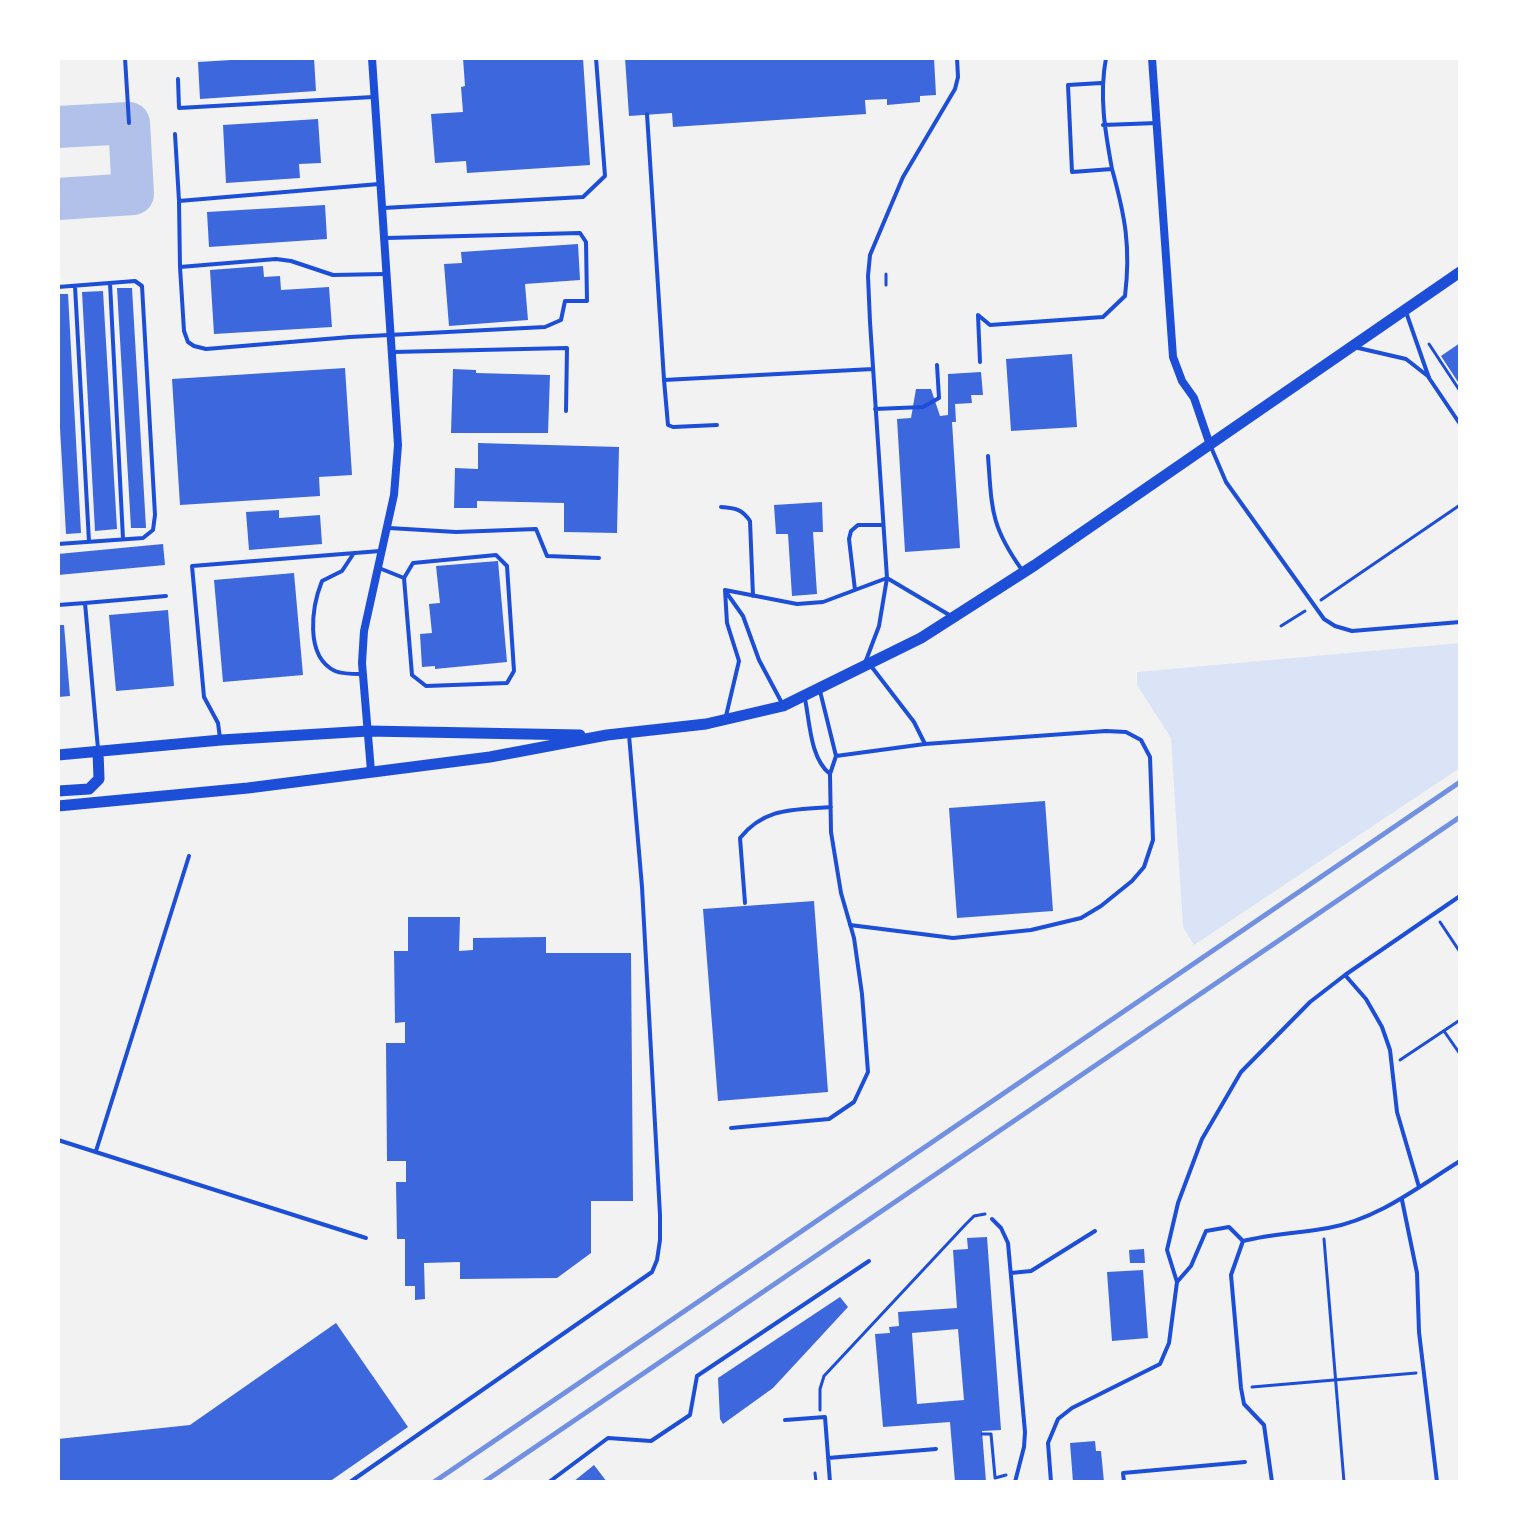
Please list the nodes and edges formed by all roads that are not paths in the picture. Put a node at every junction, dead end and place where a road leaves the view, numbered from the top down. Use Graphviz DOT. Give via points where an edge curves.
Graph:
graph roads {
  1 [pos="125,58"];
  2 [pos="372,58"];
  3 [pos="596,58"];
  4 [pos="957,58"];
  5 [pos="1106,58"];
  6 [pos="1152,58"];
  7 [pos="178,79"];
  8 [pos="1101,83"];
  9 [pos="375,97"];
  10 [pos="647,114"];
  11 [pos="129,123"];
  12 [pos="1157,123"];
  13 [pos="1103,125"];
  14 [pos="175,134"];
  15 [pos="1112,169"];
  16 [pos="381,184"];
  17 [pos="179,201"];
  18 [pos="383,208"];
  19 [pos="385,238"];
  20 [pos="180,267"];
  21 [pos="1460,272"];
  22 [pos="388,273"];
  23 [pos="110,283"];
  24 [pos="75,286"];
  25 [pos="58,287"];
  26 [pos="1405,310"];
  27 [pos="392,335"];
  28 [pos="1351,347"];
  29 [pos="393,352"];
  30 [pos="980,362"];
  31 [pos="937,365"];
  32 [pos="873,369"];
  33 [pos="1429,378"];
  34 [pos="664,380"];
  35 [pos="875,409"];
  36 [pos="566,411"];
  37 [pos="1460,424"];
  38 [pos="717,425"];
  39 [pos="1210,445"];
  40 [pos="988,456"];
  41 [pos="721,507"];
  42 [pos="884,525"];
  43 [pos="387,528"];
  44 [pos="123,539"];
  45 [pos="89,542"];
  46 [pos="58,544"];
  47 [pos="380,551"];
  48 [pos="354,553"];
  49 [pos="599,558"];
  50 [pos="376,567"];
  51 [pos="1024,572"];
  52 [pos="404,578"];
  53 [pos="887,578"];
  54 [pos="725,590"];
  55 [pos="855,590"];
  56 [pos="166,596"];
  57 [pos="753,596"];
  58 [pos="85,603"];
  59 [pos="58,605"];
  60 [pos="953,618"];
  61 [pos="1460,622"];
  62 [pos="866,666"];
  63 [pos="363,675"];
  64 [pos="819,689"];
  65 [pos="804,696"];
  66 [pos="783,706"];
  67 [pos="724,721"];
  68 [pos="368,731"];
  69 [pos="629,733"];
  70 [pos="607,735"];
  71 [pos="221,740"];
  72 [pos="925,744"];
  73 [pos="98,751"];
  74 [pos="58,755"];
  75 [pos="836,756"];
  76 [pos="371,771"];
  77 [pos="830,774"];
  78 [pos="58,791"];
  79 [pos="58,806"];
  80 [pos="831,807"];
  81 [pos="189,856"];
  82 [pos="1460,896"];
  83 [pos="745,903"];
  84 [pos="850,925"];
  85 [pos="1345,975"];
  86 [pos="731,1128"];
  87 [pos="58,1140"];
  88 [pos="96,1151"];
  89 [pos="1460,1161"];
  90 [pos="1419,1187"];
  91 [pos="1402,1200"];
  92 [pos="992,1219"];
  93 [pos="1095,1231"];
  94 [pos="366,1238"];
  95 [pos="1243,1241"];
  96 [pos="869,1261"];
  97 [pos="1011,1273"];
  98 [pos="1177,1282"];
  99 [pos="785,1420"];
  100 [pos="936,1449"];
  101 [pos="828,1458"];
  102 [pos="1245,1462"];
  103 [pos="350,1482"];
  104 [pos="549,1482"];
  105 [pos="830,1482"];
  106 [pos="1015,1482"];
  107 [pos="1051,1482"];
  108 [pos="1124,1482"];
  109 [pos="1272,1482"];
  110 [pos="1437,1482"];
  1 -- 11 [label="lane"];
  2 -- 9 [label="street"];
  3 -- 18 [label="lane" via="605,176 583,197"];
  4 -- 32 [label="lane" via="955,89 903,177 870,255"];
  5 -- 8 [label="lane"];
  6 -- 12 [label="street"];
  7 -- 9 [label="lane" via="179,108"];
  8 -- 13 [label="lane"];
  8 -- 15 [label="lane" via="1068,85 1072,172"];
  9 -- 16 [label="street"];
  10 -- 34 [label="lane"];
  12 -- 13 [label="lane"];
  12 -- 39 [label="street" via="1173,357"];
  13 -- 15 [label="lane"];
  14 -- 17 [label="lane"];
  15 -- 30 [label="lane" via="1128,243 1125,296 1103,317 990,325 978,315"];
  16 -- 17 [label="lane"];
  16 -- 18 [label="street"];
  17 -- 20 [label="lane"];
  18 -- 19 [label="street"];
  19 -- 22 [label="street"];
  19 -- 27 [label="lane" via="580,233 586,242 587,301 565,301 561,320 545,327"];
  20 -- 22 [label="lane" via="276,259 333,275"];
  20 -- 27 [label="lane" via="184,333 194,346"];
  21 -- 26 [label="main road"];
  22 -- 27 [label="street"];
  23 -- 24 [label="lane"];
  23 -- 44 [label="lane"];
  23 -- 44 [label="lane" via="135,281 145,299 155,515 153,530 143,538"];
  24 -- 25 [label="lane"];
  24 -- 45 [label="lane"];
  26 -- 28 [label="main road"];
  26 -- 33 [label="lane"];
  27 -- 29 [label="street"];
  28 -- 33 [label="lane" via="1406,359"];
  28 -- 39 [label="main road"];
  29 -- 36 [label="lane" via="567,348"];
  29 -- 43 [label="street" via="398,445"];
  31 -- 35 [label="lane" via="939,398 923,407"];
  32 -- 34 [label="lane"];
  32 -- 35 [label="lane"];
  33 -- 37 [label="lane"];
  34 -- 38 [label="lane" via="668,425"];
  35 -- 42 [label="lane"];
  39 -- 51 [label="main road"];
  39 -- 61 [label="lane" via="1226,482 1324,619 1352,631"];
  40 -- 51 [label="lane" via="992,514 1003,543"];
  41 -- 57 [label="lane" via="735,508 750,521"];
  42 -- 53 [label="lane"];
  42 -- 55 [label="lane" via="858,525 851,531"];
  43 -- 47 [label="street"];
  43 -- 49 [label="lane" via="536,529 547,556"];
  44 -- 45 [label="lane"];
  45 -- 46 [label="lane"];
  47 -- 48 [label="lane"];
  47 -- 50 [label="street"];
  48 -- 63 [label="lane" via="342,571 322,581 315,647 322,662 337,672"];
  48 -- 71 [label="lane" via="192,566 204,697"];
  50 -- 52 [label="lane"];
  50 -- 63 [label="street" via="364,631"];
  51 -- 60 [label="main road"];
  52 -- 52 [label="lane" via="412,675 426,686 507,683 514,671 507,566 496,555 413,563"];
  53 -- 55 [label="lane"];
  53 -- 60 [label="lane"];
  53 -- 62 [label="lane"];
  54 -- 57 [label="lane"];
  54 -- 66 [label="lane" via="743,616"];
  54 -- 67 [label="lane" via="727,623 739,661"];
  55 -- 57 [label="lane" via="823,602 797,604"];
  56 -- 58 [label="lane"];
  58 -- 59 [label="lane"];
  58 -- 73 [label="lane"];
  60 -- 62 [label="main road"];
  62 -- 64 [label="main road"];
  62 -- 72 [label="lane" via="914,722"];
  63 -- 68 [label="street"];
  64 -- 65 [label="main road"];
  64 -- 75 [label="lane"];
  65 -- 66 [label="main road"];
  65 -- 77 [label="lane" via="815,752"];
  66 -- 67 [label="main road"];
  67 -- 69 [label="main road"];
  68 -- 70 [label="main road"];
  68 -- 71 [label="main road"];
  68 -- 76 [label="street"];
  69 -- 70 [label="main road"];
  69 -- 103 [label="lane" via="660,1215 657,1260 652,1272"];
  70 -- 76 [label="main road" via="490,757"];
  71 -- 73 [label="main road"];
  72 -- 75 [label="lane"];
  72 -- 84 [label="lane" via="1106,731 1126,732 1141,740 1150,757 1153,840 1144,867 1081,918 1031,930 953,938"];
  73 -- 74 [label="main road"];
  73 -- 78 [label="main road" via="99,779 89,789"];
  75 -- 77 [label="lane"];
  76 -- 79 [label="main road"];
  77 -- 80 [label="lane"];
  80 -- 83 [label="lane" via="779,811 752,823 740,838"];
  80 -- 84 [label="lane"];
  81 -- 88 [label="lane"];
  82 -- 85 [label="lane"];
  84 -- 86 [label="lane" via="868,1072 854,1102 829,1119"];
  85 -- 90 [label="lane" via="1382,1027 1397,1112"];
  85 -- 98 [label="lane" via="1310,1002 1241,1072 1202,1139 1167,1250"];
  87 -- 88 [label="lane"];
  88 -- 94 [label="lane"];
  89 -- 90 [label="lane"];
  90 -- 91 [label="lane"];
  91 -- 95 [label="lane" via="1323,1229"];
  91 -- 110 [label="lane" via="1417,1273"];
  92 -- 97 [label="lane" via="1008,1243"];
  93 -- 97 [label="lane" via="1031,1271"];
  95 -- 98 [label="lane" via="1229,1227 1206,1231 1191,1266"];
  95 -- 109 [label="lane" via="1231,1275 1241,1388 1244,1404 1264,1425"];
  96 -- 104 [label="lane" via="697,1376 690,1415 651,1441 608,1438"];
  97 -- 106 [label="lane" via="1025,1432"];
  98 -- 107 [label="lane" via="1169,1343 1160,1364 1058,1419 1048,1443"];
  99 -- 101 [label="lane" via="825,1417"];
  100 -- 101 [label="lane"];
  101 -- 105 [label="lane"];
  102 -- 108 [label="lane" via="1123,1473"];
}
